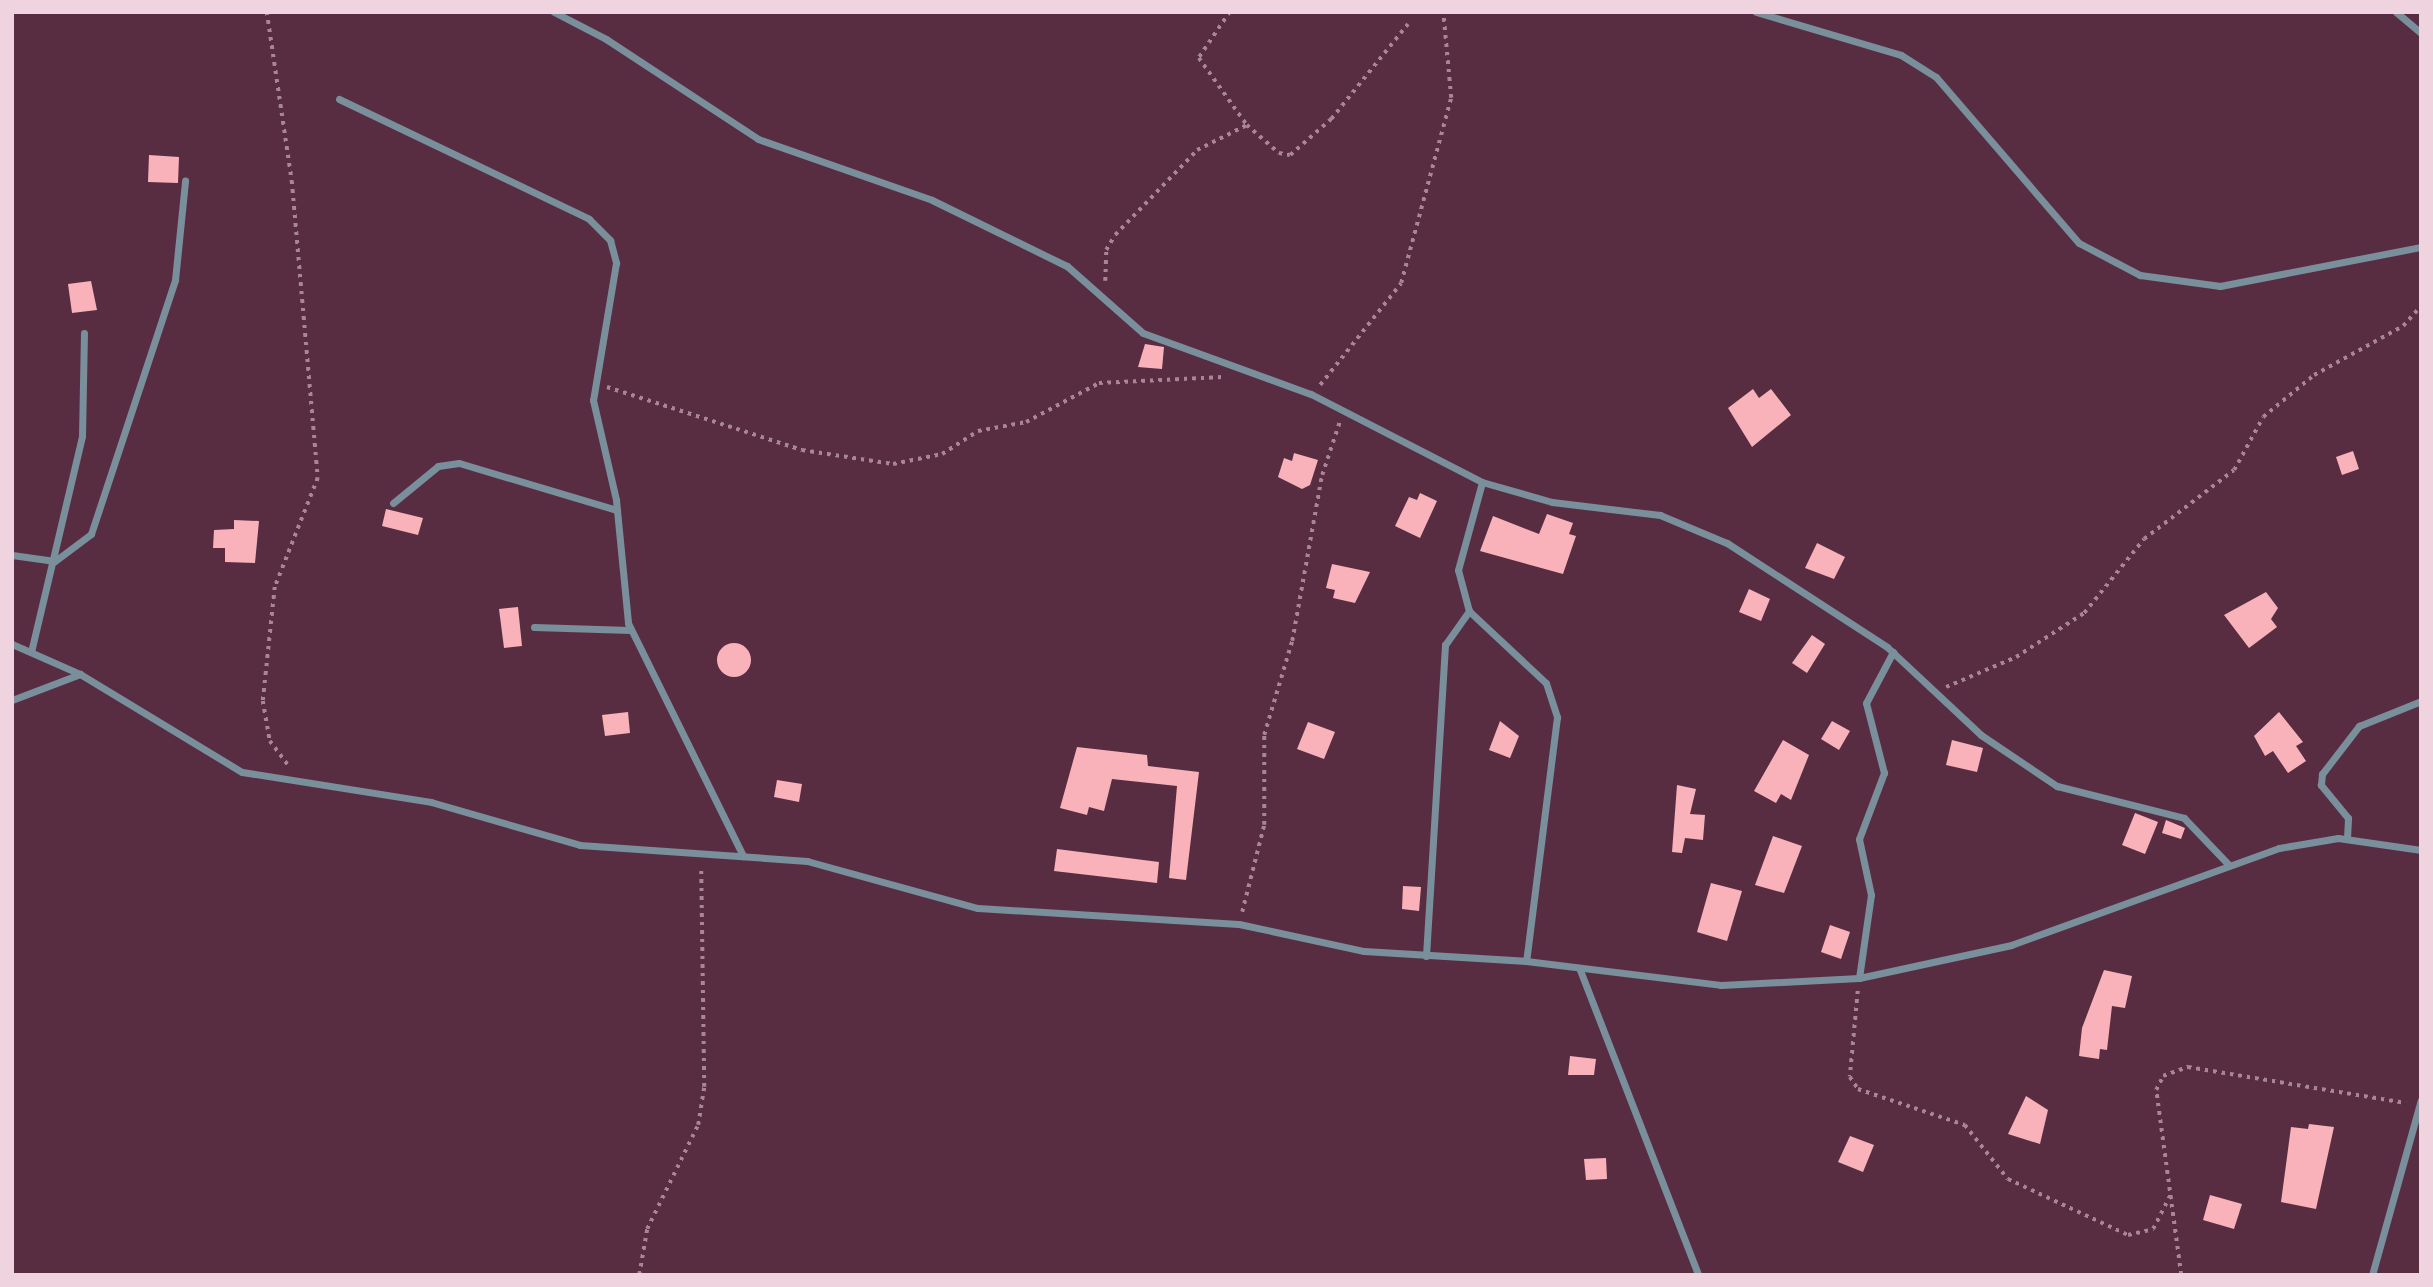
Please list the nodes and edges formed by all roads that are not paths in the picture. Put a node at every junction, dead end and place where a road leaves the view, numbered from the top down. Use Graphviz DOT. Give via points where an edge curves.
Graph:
graph roads {
  1 [pos="554,12"];
  2 [pos="1755,12"];
  3 [pos="2396,12"];
  4 [pos="1786,16"];
  5 [pos="2421,33"];
  6 [pos="339,99"];
  7 [pos="185,181"];
  8 [pos="2421,247"];
  9 [pos="85,333"];
  10 [pos="1482,482"];
  11 [pos="393,503"];
  12 [pos="617,510"];
  13 [pos="12,555"];
  14 [pos="48,561"];
  15 [pos="1469,611"];
  16 [pos="534,627"];
  17 [pos="630,630"];
  18 [pos="12,644"];
  19 [pos="31,652"];
  20 [pos="1893,652"];
  21 [pos="80,674"];
  22 [pos="12,700"];
  23 [pos="2421,701"];
  24 [pos="2347,838"];
  25 [pos="2421,850"];
  26 [pos="743,856"];
  27 [pos="2228,864"];
  28 [pos="1426,956"];
  29 [pos="1526,961"];
  30 [pos="1580,970"];
  31 [pos="1859,978"];
  32 [pos="2420,1102"];
  33 [pos="1698,1275"];
  34 [pos="2372,1275"];
  1 -- 10 [label="street" via="606,38 758,139 932,200 1067,266 1143,333 1311,394"];
  2 -- 4 [label="street"];
  3 -- 5 [label="street"];
  4 -- 8 [label="street" via="1901,55 1937,77 2079,243 2140,275 2220,286"];
  6 -- 12 [label="street" via="603,230 616,263 593,381 595,421"];
  7 -- 14 [label="street" via="175,280 91,534 66,556"];
  9 -- 14 [label="street" via="82,436"];
  10 -- 15 [label="street" via="1458,570"];
  10 -- 20 [label="street" via="1552,502 1660,515 1727,543"];
  11 -- 12 [label="street" via="438,466 459,463"];
  12 -- 17 [label="street"];
  13 -- 14 [label="street"];
  14 -- 19 [label="street"];
  15 -- 28 [label="street" via="1445,645"];
  15 -- 29 [label="street" via="1546,683 1557,717"];
  16 -- 17 [label="street"];
  17 -- 26 [label="street"];
  18 -- 19 [label="street"];
  19 -- 21 [label="street"];
  20 -- 27 [label="street" via="1982,735 2057,786 2184,818"];
  20 -- 31 [label="street" via="1866,702 1884,762 1859,839 1871,895"];
  21 -- 22 [label="street"];
  21 -- 26 [label="street" via="186,744 242,772 431,802 580,845 701,857"];
  23 -- 24 [label="street" via="2359,726 2321,778 2348,818"];
  24 -- 25 [label="street"];
  24 -- 27 [label="street"];
  26 -- 28 [label="street" via="835,867 955,905 1239,924 1364,951"];
  27 -- 31 [label="street" via="2011,945"];
  28 -- 29 [label="street"];
  29 -- 30 [label="street"];
  30 -- 31 [label="street" via="1721,985"];
  30 -- 33 [label="street"];
  32 -- 34 [label="street"];
}
